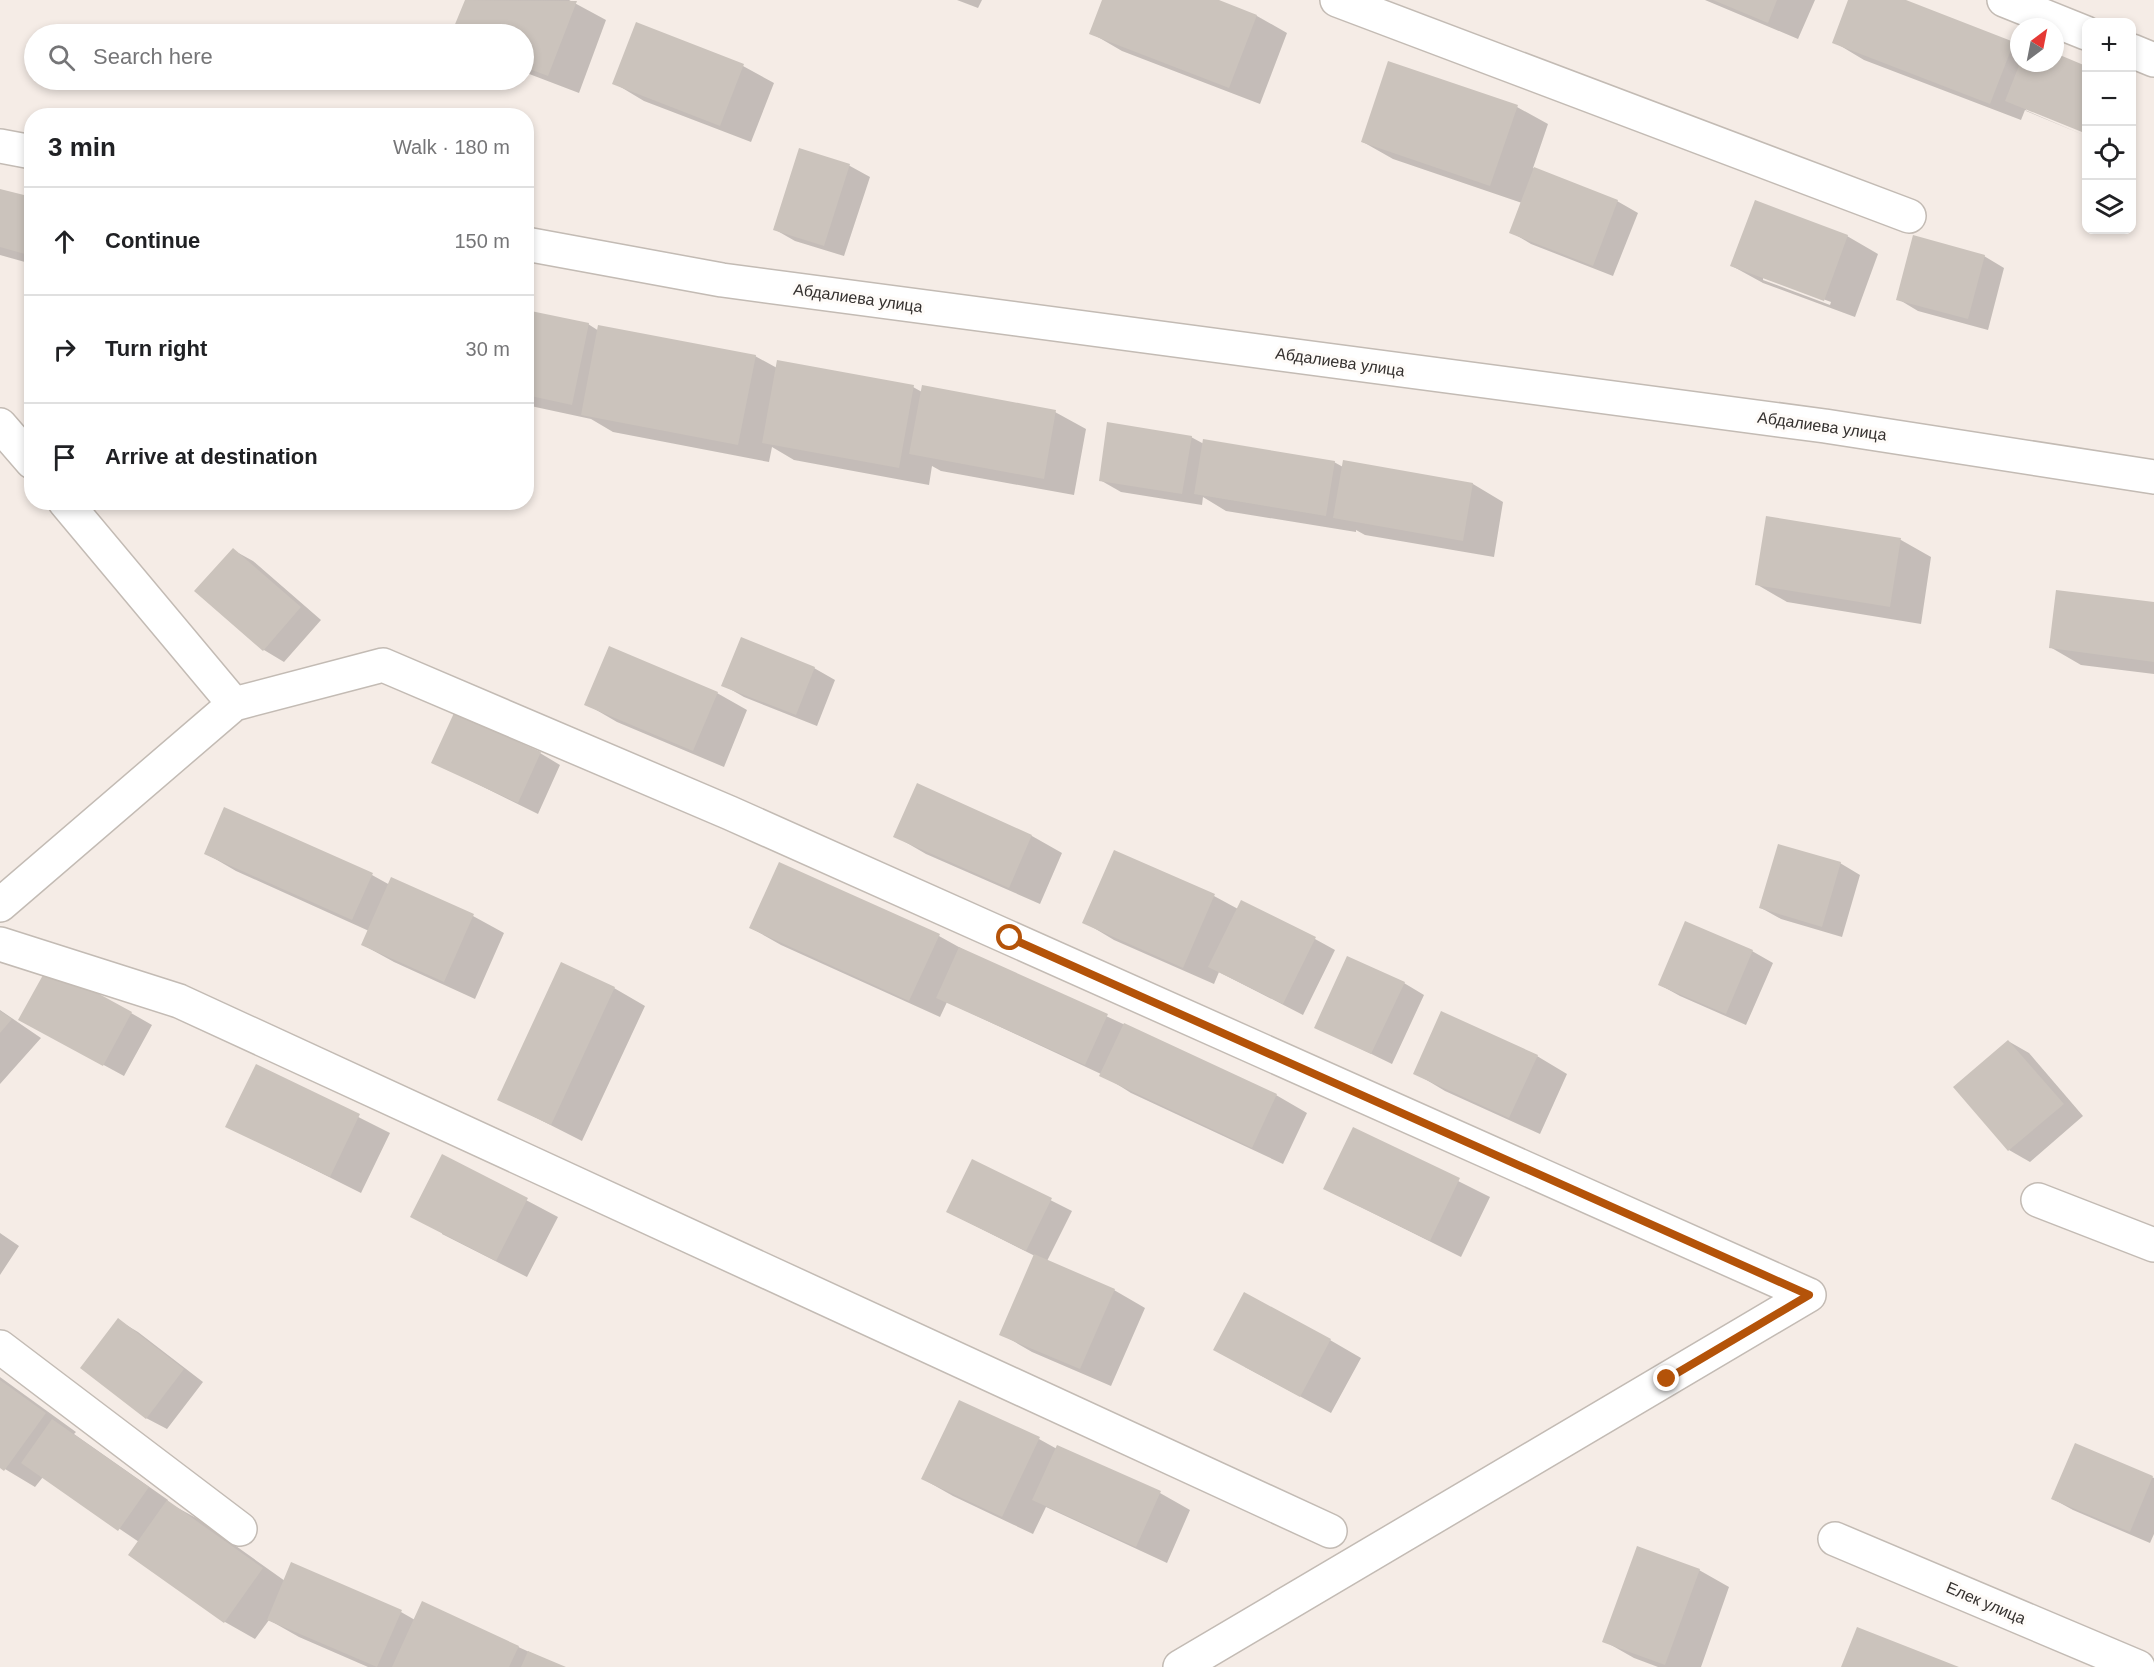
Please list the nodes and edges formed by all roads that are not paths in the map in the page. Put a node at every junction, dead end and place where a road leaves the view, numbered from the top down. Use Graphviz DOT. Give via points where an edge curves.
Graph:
graph roads {
  1 [pos="1337,0"];
  2 [pos="2004,0"];
  3 [pos="2082,31"];
  4 [pos="2136,53"];
  5 [pos="2154,60"];
  6 [pos="0,146"];
  7 [pos="24,150"];
  8 [pos="1909,216"];
  9 [pos="534,245"];
  10 [pos="0,425"];
  11 [pos="24,453"];
  12 [pos="2154,477"];
  13 [pos="72,510"];
  14 [pos="234,704"];
  15 [pos="0,905"];
  16 [pos="0,944"];
  17 [pos="2038,1200"];
  18 [pos="2154,1245"];
  19 [pos="0,1347"];
  20 [pos="240,1529"];
  21 [pos="1330,1531"];
  22 [pos="1835,1539"];
  23 [pos="1180,1667"];
  24 [pos="2138,1667"];
  1 -- 8 [label="street"];
  2 -- 3 [label="street"];
  4 -- 5 [label="street"];
  6 -- 7 [label="street"];
  9 -- 12 [label="street, Абдалиева улица" via="722,280 1813,424"];
  10 -- 11 [label="street"];
  13 -- 14 [label="street"];
  14 -- 15 [label="street"];
  14 -- 23 [label="street" via="384,665 730,813 1809,1295"];
  16 -- 21 [label="street" via="179,1001"];
  17 -- 18 [label="street"];
  19 -- 20 [label="street"];
  22 -- 24 [label="street, Елек улица"];
}
